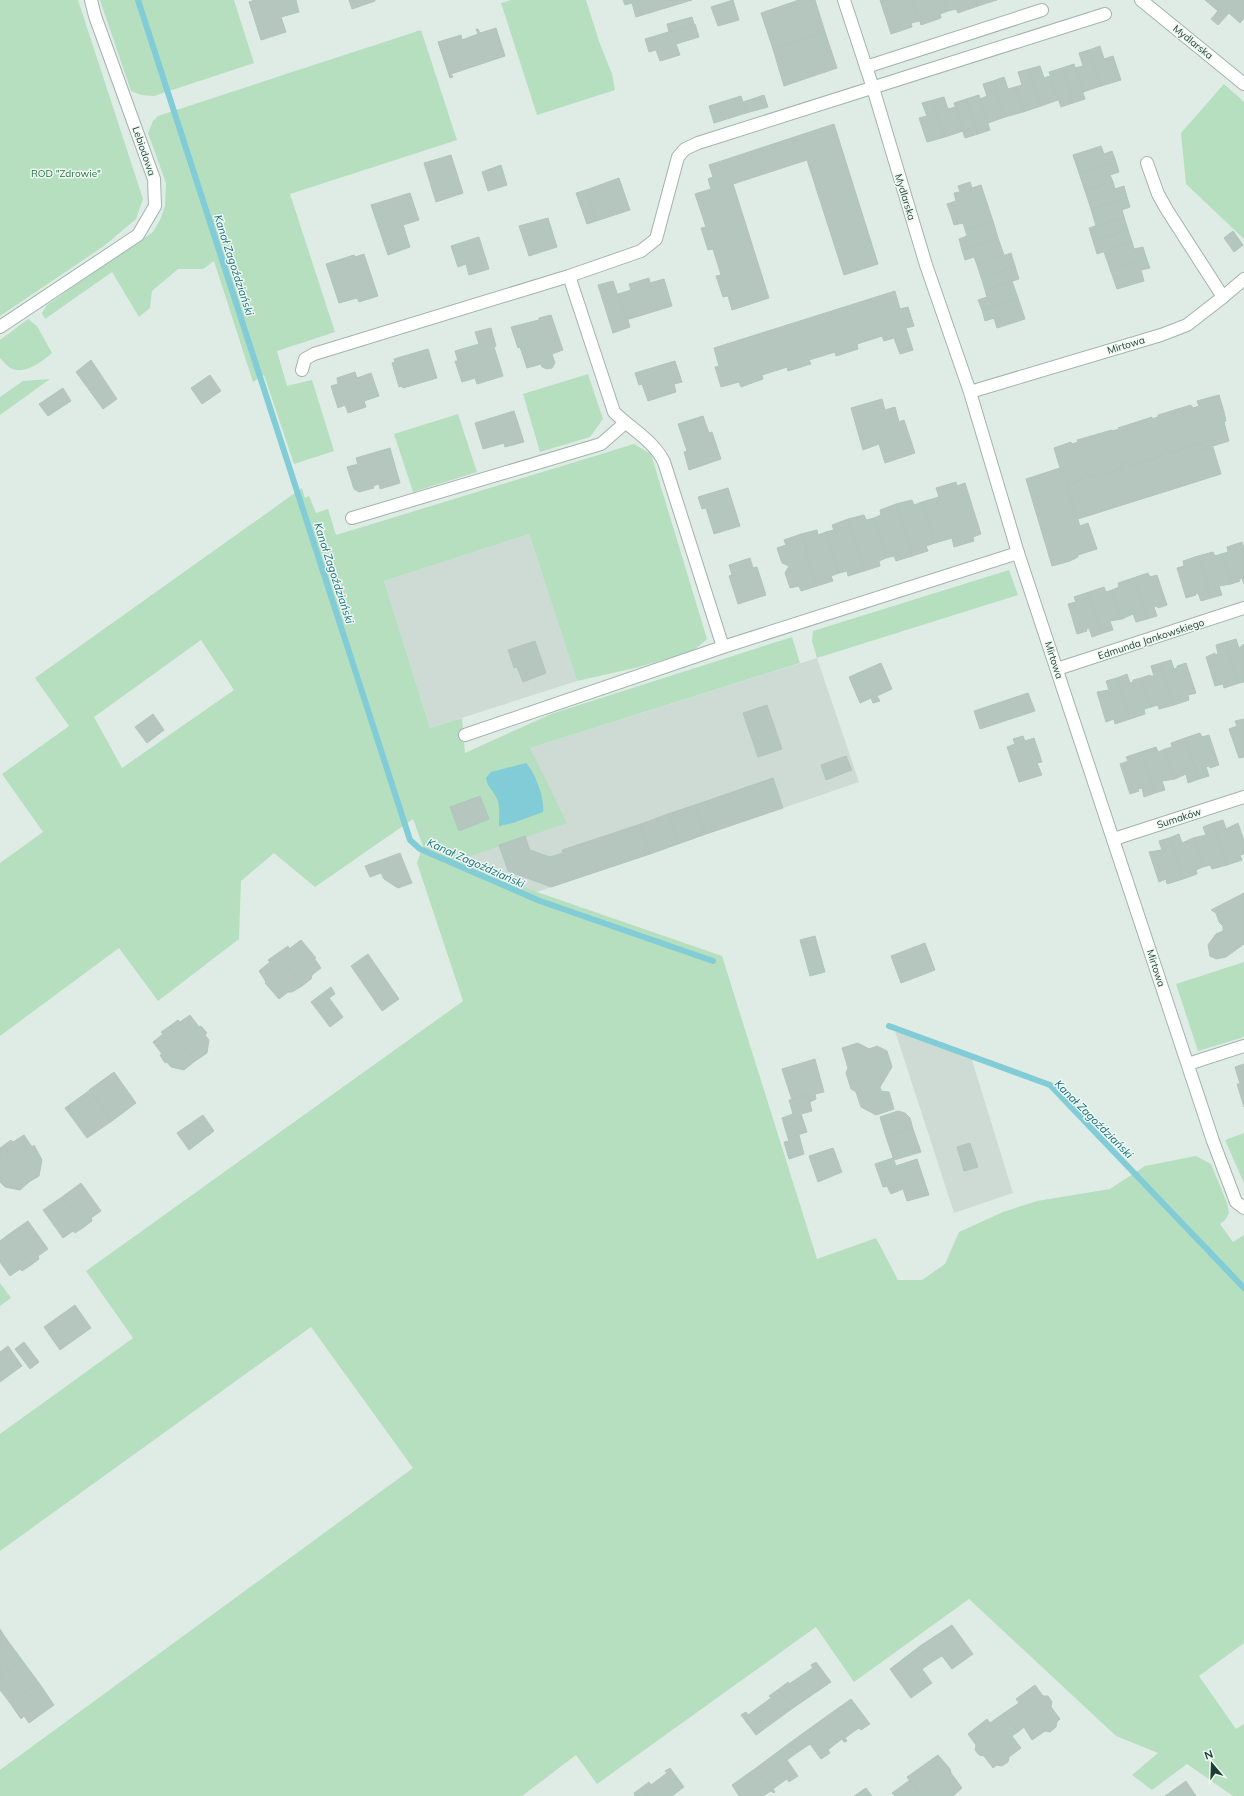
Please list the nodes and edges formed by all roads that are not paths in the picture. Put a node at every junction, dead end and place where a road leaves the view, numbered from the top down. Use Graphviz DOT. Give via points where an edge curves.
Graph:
graph roads {
  1 [pos="91,0"];
  2 [pos="844,0"];
  3 [pos="1141,0"];
  4 [pos="1042,10"];
  5 [pos="1105,14"];
  6 [pos="866,67"];
  7 [pos="1244,84"];
  8 [pos="873,88"];
  9 [pos="1147,163"];
  10 [pos="569,276"];
  11 [pos="1244,279"];
  12 [pos="1224,297"];
  13 [pos="0,327"];
  14 [pos="302,370"];
  15 [pos="970,392"];
  16 [pos="625,424"];
  17 [pos="352,518"];
  18 [pos="1018,553"];
  19 [pos="1244,608"];
  20 [pos="723,647"];
  21 [pos="1057,669"];
  22 [pos="465,735"];
  23 [pos="1244,797"];
  24 [pos="1114,839"];
  25 [pos="1244,1046"];
  26 [pos="1188,1064"];
  27 [pos="1244,1208"];
  1 -- 13 [label="street, Lebiodowa" via="154,179 155,206 138,235"];
  2 -- 6 [label="street, Mydlarska"];
  3 -- 7 [label="street, Mydlarska"];
  4 -- 6 [label="street"];
  5 -- 8 [label="street"];
  6 -- 8 [label="street, Mydlarska"];
  8 -- 10 [label="street" via="685,149 678,157 656,239 641,251"];
  8 -- 15 [label="street, Mydlarska" via="926,265"];
  9 -- 12 [label="street" via="1166,210"];
  10 -- 14 [label="street" via="314,354 305,359"];
  10 -- 16 [label="street" via="614,412"];
  11 -- 12 [label="street, Mirtowa"];
  12 -- 15 [label="street, Mirtowa" via="1187,325 1161,335"];
  15 -- 18 [label="street, Mirtowa"];
  16 -- 17 [label="street" via="601,444"];
  16 -- 20 [label="street" via="650,442 664,462"];
  18 -- 20 [label="street"];
  18 -- 21 [label="street, Mirtowa"];
  19 -- 21 [label="street, Edmunda Jankowskiego"];
  20 -- 22 [label="street"];
  21 -- 24 [label="street, Mirtowa"];
  23 -- 24 [label="street, Sumaków"];
  24 -- 26 [label="street, Mirtowa"];
  25 -- 26 [label="street"];
  26 -- 27 [label="street, Mirtowa" via="1236,1202"];
}
